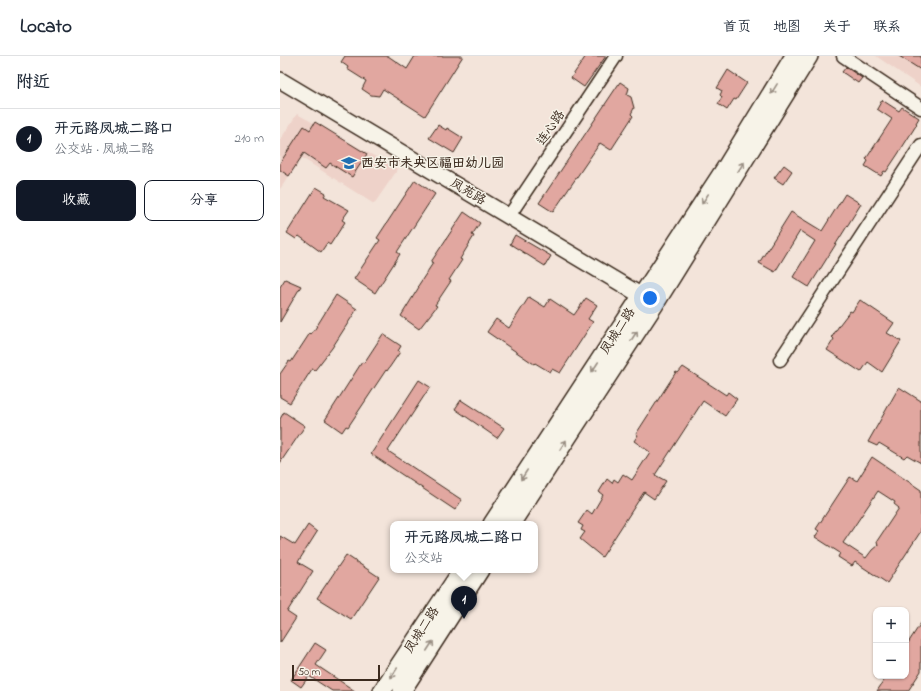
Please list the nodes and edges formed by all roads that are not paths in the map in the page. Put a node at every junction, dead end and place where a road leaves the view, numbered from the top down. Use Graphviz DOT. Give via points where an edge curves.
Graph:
graph roads {
  1 [pos="616,56"];
  2 [pos="794,56"];
  3 [pos="809,56"];
  4 [pos="843,56"];
  5 [pos="280,80"];
  6 [pos="921,108"];
  7 [pos="921,145"];
  8 [pos="509,216"];
  9 [pos="648,300"];
  10 [pos="780,360"];
  11 [pos="494,521"];
  12 [pos="513,521"];
  13 [pos="460,573"];
  14 [pos="478,573"];
  15 [pos="382,691"];
  16 [pos="402,691"];
  1 -- 8 [label="street, 连心路"];
  2 -- 9 [label="main road, 凤城二路, one-way"];
  9 -- 3 [label="main road, 凤城二路, one-way"];
  4 -- 6 [label="street"];
  5 -- 8 [label="street, 凤苑路"];
  7 -- 10 [label="street"];
  8 -- 9 [label="street, 凤苑路"];
  9 -- 11 [label="main road, 凤城二路, one-way"];
  12 -- 9 [label="main road, 凤城二路, one-way"];
  13 -- 15 [label="main road, 凤城二路, one-way"];
  16 -- 14 [label="main road, 凤城二路, one-way"];
}
